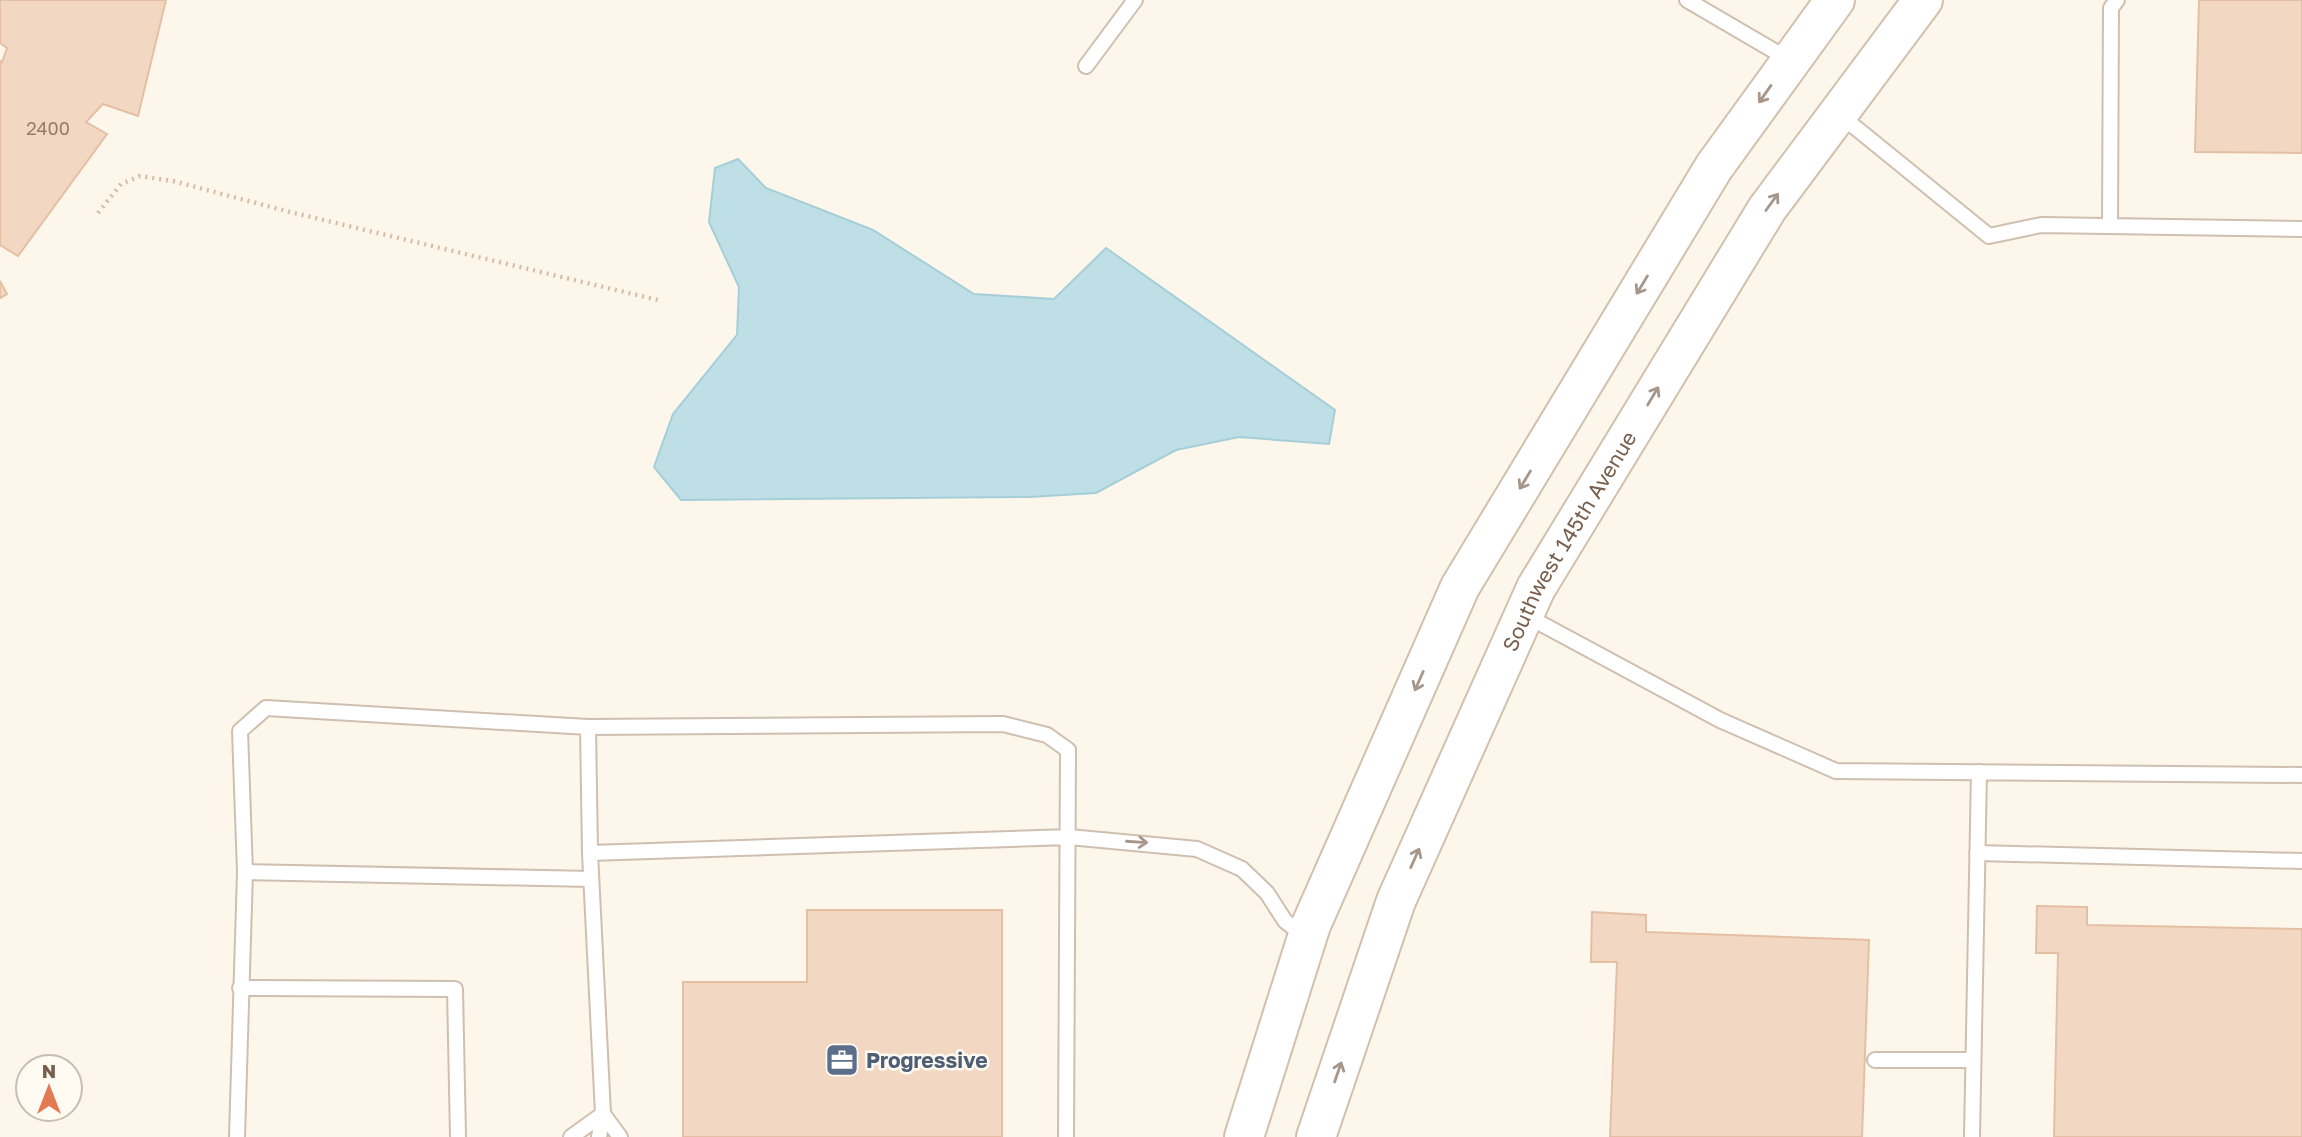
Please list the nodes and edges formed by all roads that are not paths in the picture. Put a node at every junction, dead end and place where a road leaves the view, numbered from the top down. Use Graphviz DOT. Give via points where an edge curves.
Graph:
graph roads {
  1 [pos="1135,0"];
  2 [pos="1687,0"];
  3 [pos="1835,0"];
  4 [pos="1923,0"];
  5 [pos="2117,0"];
  6 [pos="1790,60"];
  7 [pos="1086,66"];
  8 [pos="1838,114"];
  9 [pos="2110,226"];
  10 [pos="2302,229"];
  11 [pos="1524,614"];
  12 [pos="588,727"];
  13 [pos="1979,772"];
  14 [pos="2302,775"];
  15 [pos="1069,837"];
  16 [pos="590,853"];
  17 [pos="1977,853"];
  18 [pos="2302,861"];
  19 [pos="245,872"];
  20 [pos="590,879"];
  21 [pos="1307,937"];
  22 [pos="240,988"];
  23 [pos="1875,1060"];
  24 [pos="1973,1060"];
  25 [pos="603,1114"];
  26 [pos="237,1137"];
  27 [pos="457,1137"];
  28 [pos="571,1137"];
  29 [pos="599,1137"];
  30 [pos="620,1137"];
  31 [pos="1066,1137"];
  32 [pos="1244,1137"];
  33 [pos="1316,1137"];
  34 [pos="1972,1137"];
  1 -- 7 [label="lane"];
  2 -- 6 [label="lane"];
  3 -- 6 [label="street"];
  4 -- 8 [label="street, Southwest 145th Avenue"];
  5 -- 9 [label="lane" via="2111,8"];
  6 -- 21 [label="street, one-way" via="1714,166 1460,587"];
  8 -- 9 [label="lane" via="1989,236 2041,225"];
  11 -- 8 [label="street, Southwest 145th Avenue, one-way" via="1759,221"];
  9 -- 10 [label="lane"];
  11 -- 13 [label="lane" via="1720,720 1836,771"];
  33 -- 11 [label="street, Southwest 145th Avenue, one-way" via="1396,901"];
  12 -- 15 [label="lane" via="1003,724 1047,735 1068,750"];
  12 -- 16 [label="lane"];
  12 -- 19 [label="lane" via="265,708 240,731"];
  13 -- 14 [label="lane"];
  13 -- 17 [label="lane"];
  15 -- 16 [label="lane"];
  15 -- 21 [label="lane, one-way" via="1197,849 1242,870 1267,893 1285,920"];
  15 -- 31 [label="lane"];
  16 -- 20 [label="lane"];
  17 -- 18 [label="lane"];
  17 -- 24 [label="lane"];
  19 -- 20 [label="lane"];
  19 -- 22 [label="lane"];
  20 -- 25 [label="lane"];
  21 -- 32 [label="street"];
  22 -- 26 [label="lane"];
  22 -- 27 [label="lane" via="455,989"];
  23 -- 24 [label="lane"];
  24 -- 34 [label="lane"];
  25 -- 28 [label="lane"];
  25 -- 29 [label="lane"];
  25 -- 30 [label="lane"];
}
